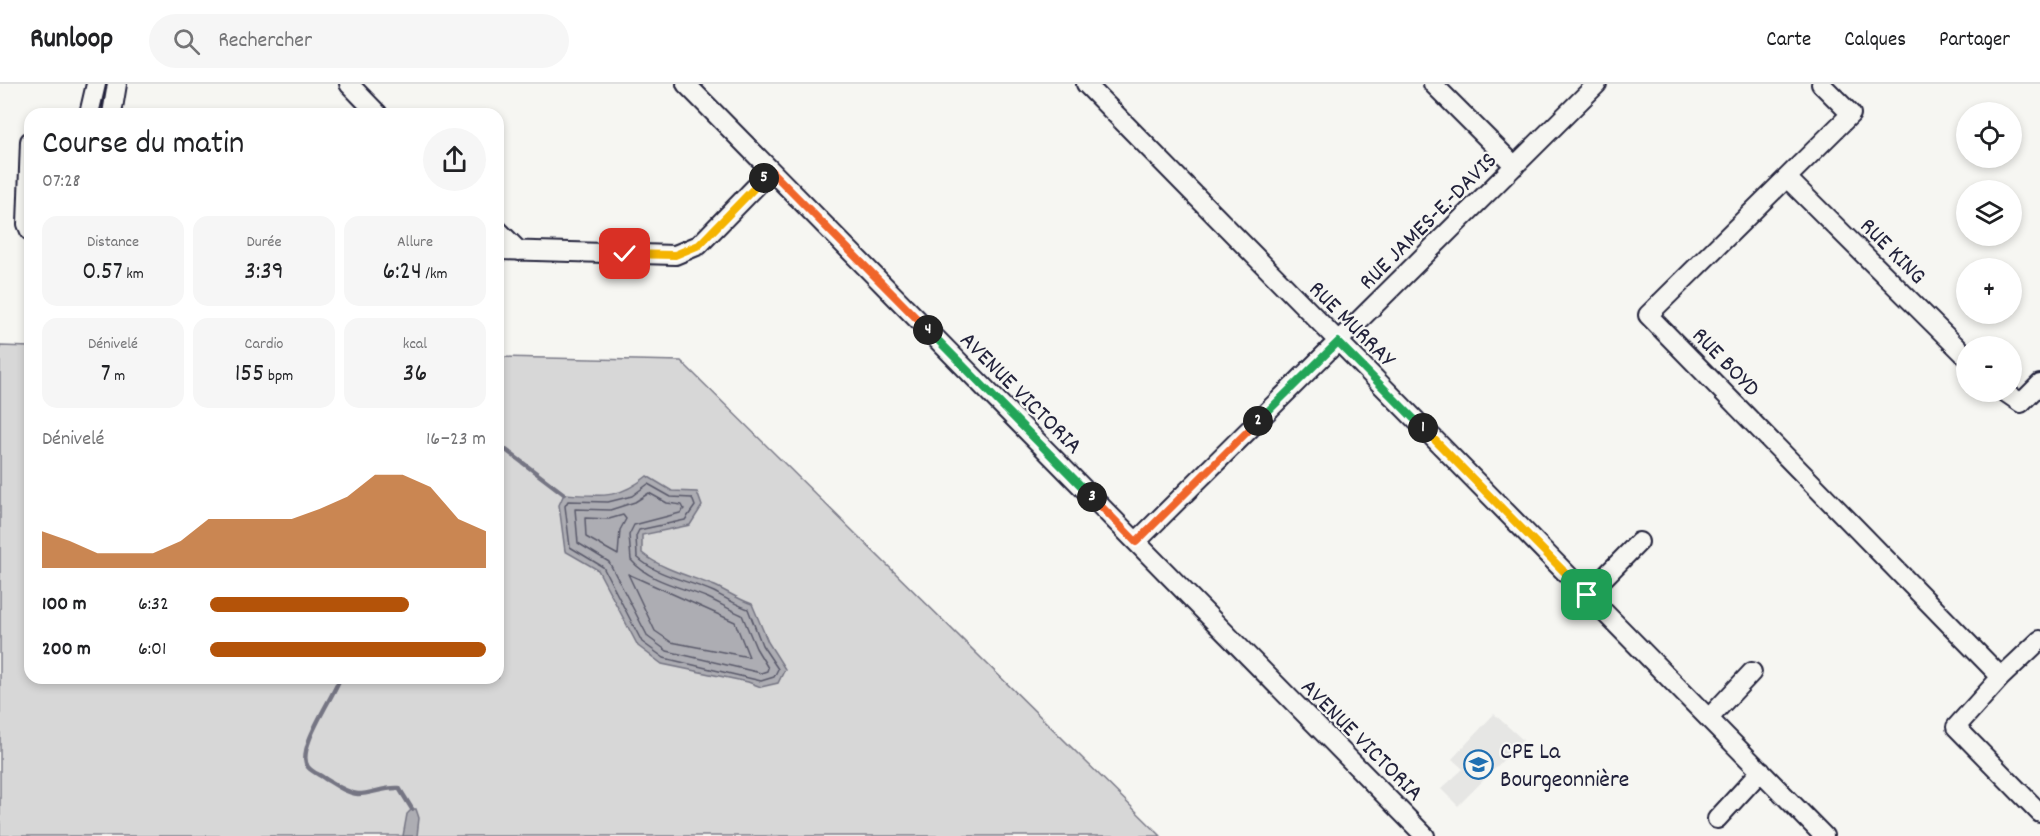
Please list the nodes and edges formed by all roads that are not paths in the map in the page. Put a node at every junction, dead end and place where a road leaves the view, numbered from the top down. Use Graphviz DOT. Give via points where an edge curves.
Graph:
graph roads {
  1 [pos="96,84"];
  2 [pos="117,84"];
  3 [pos="350,84"];
  4 [pos="686,84"];
  5 [pos="1086,84"];
  6 [pos="1433,84"];
  7 [pos="1598,84"];
  8 [pos="1821,84"];
  9 [pos="90,108"];
  10 [pos="113,108"];
  11 [pos="372,108"];
  12 [pos="1515,166"];
  13 [pos="771,171"];
  14 [pos="1787,177"];
  15 [pos="504,236"];
  16 [pos="504,250"];
  17 [pos="519,251"];
  18 [pos="1338,342"];
  19 [pos="1956,346"];
  20 [pos="2040,384"];
  21 [pos="2022,402"];
  22 [pos="1136,542"];
  23 [pos="1639,542"];
  24 [pos="1587,595"];
  25 [pos="2040,640"];
  26 [pos="1752,672"];
  27 [pos="2001,677"];
  28 [pos="1709,718"];
  29 [pos="1761,771"];
  30 [pos="2040,813"];
  31 [pos="1717,819"];
  32 [pos="1425,836"];
  33 [pos="1824,836"];
  1 -- 9 [label="street"];
  2 -- 10 [label="street"];
  3 -- 11 [label="street"];
  4 -- 13 [label="street, AVENUE VICTORIA"];
  5 -- 18 [label="street, RUE MURRAY"];
  6 -- 12 [label="street"];
  7 -- 12 [label="street, RUE JAMES-E.-DAVIS"];
  8 -- 14 [label="street, RUE BOYD" via="1851,114"];
  12 -- 18 [label="street, RUE JAMES-E.-DAVIS"];
  13 -- 17 [label="street" via="699,245 675,255"];
  13 -- 22 [label="street, AVENUE VICTORIA"];
  14 -- 19 [label="street, RUE KING"];
  14 -- 27 [label="street, RUE BOYD" via="1648,315"];
  15 -- 17 [label="street"];
  16 -- 17 [label="street"];
  18 -- 22 [label="street, RUE JAMES-E.-DAVIS"];
  18 -- 24 [label="street, RUE MURRAY"];
  20 -- 21 [label="street"];
  22 -- 32 [label="street, AVENUE VICTORIA"];
  23 -- 24 [label="street"];
  24 -- 28 [label="street, RUE MURRAY"];
  25 -- 27 [label="street"];
  26 -- 28 [label="street"];
  27 -- 30 [label="street" via="1956,727"];
  28 -- 29 [label="street, RUE MURRAY"];
  29 -- 31 [label="street"];
  29 -- 33 [label="street, RUE MURRAY"];
}
